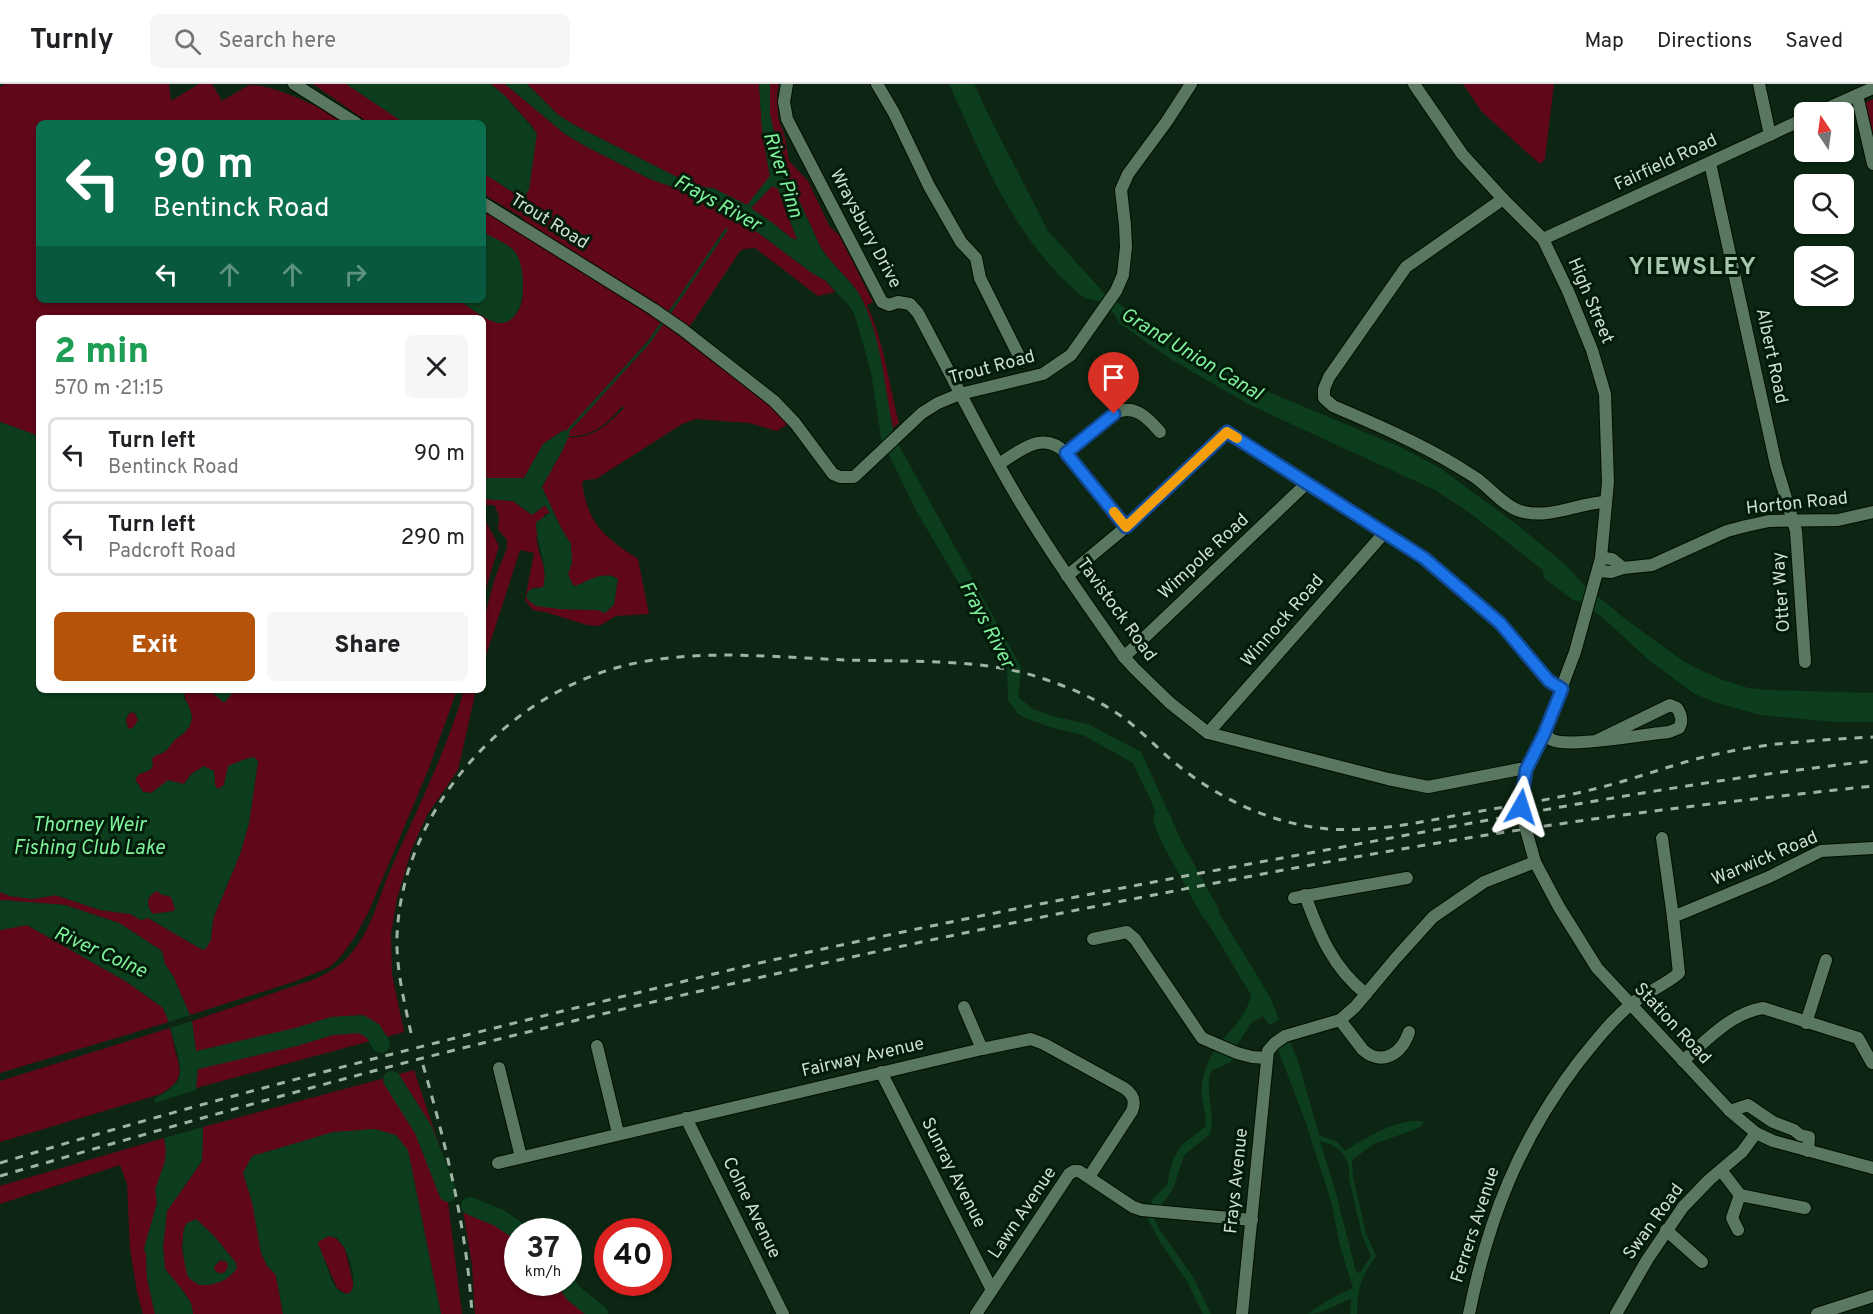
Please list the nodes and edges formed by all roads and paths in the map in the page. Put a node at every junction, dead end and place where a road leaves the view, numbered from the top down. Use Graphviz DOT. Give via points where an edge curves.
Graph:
graph roads {
  1 [pos="294,84"];
  2 [pos="787,84"];
  3 [pos="877,84"];
  4 [pos="1191,84"];
  5 [pos="1414,84"];
  6 [pos="1759,84"];
  7 [pos="1873,88"];
  8 [pos="1857,95"];
  9 [pos="1841,102"];
  10 [pos="351,120"];
  11 [pos="1794,124"];
  12 [pos="1770,135"];
  13 [pos="1710,163"];
  14 [pos="1873,164"];
  15 [pos="1503,199"];
  16 [pos="486,205"];
  17 [pos="1543,239"];
  18 [pos="1022,362"];
  19 [pos="960,394"];
  20 [pos="1160,432"];
  21 [pos="1066,453"];
  22 [pos="999,464"];
  23 [pos="1307,483"];
  24 [pos="1606,502"];
  25 [pos="1873,512"];
  26 [pos="1793,520"];
  27 [pos="1126,527"];
  28 [pos="1385,532"];
  29 [pos="1598,569"];
  30 [pos="1067,576"];
  31 [pos="1124,657"];
  32 [pos="1805,662"];
  33 [pos="1562,689"];
  34 [pos="1208,733"];
  35 [pos="1544,734"];
  36 [pos="1596,741"];
  37 [pos="1526,770"];
  38 [pos="1662,838"];
  39 [pos="1873,848"];
  40 [pos="1535,862"];
  41 [pos="1407,878"];
  42 [pos="1673,917"];
  43 [pos="1093,939"];
  44 [pos="1826,960"];
  45 [pos="1366,994"];
  46 [pos="1630,1005"];
  47 [pos="964,1007"];
  48 [pos="1340,1020"];
  49 [pos="1806,1023"];
  50 [pos="1408,1032"];
  51 [pos="597,1046"];
  52 [pos="982,1048"];
  53 [pos="1268,1054"];
  54 [pos="1683,1061"];
  55 [pos="1872,1063"];
  56 [pos="499,1068"];
  57 [pos="881,1072"];
  58 [pos="1730,1111"];
  59 [pos="686,1118"];
  60 [pos="618,1133"];
  61 [pos="1756,1133"];
  62 [pos="1808,1151"];
  63 [pos="521,1157"];
  64 [pos="498,1163"];
  65 [pos="1873,1168"];
  66 [pos="1721,1170"];
  67 [pos="1089,1177"];
  68 [pos="1740,1195"];
  69 [pos="1805,1208"];
  70 [pos="1252,1220"];
  71 [pos="1666,1230"];
  72 [pos="1738,1230"];
  73 [pos="1702,1262"];
  74 [pos="992,1290"];
  75 [pos="1873,1296"];
  76 [pos="1849,1309"];
  77 [pos="783,1314"];
  78 [pos="976,1314"];
  79 [pos="1242,1314"];
  80 [pos="1469,1314"];
  81 [pos="1616,1314"];
  82 [pos="1817,1314"];
  1 -- 10 [label="street"];
  2 -- 19 [label="street, Wraysbury Drive" via="787,119 882,302 914,307"];
  3 -- 18 [label="street" via="929,186 961,242 976,258 980,278"];
  4 -- 19 [label="street, Trout Road" via="1128,174 1121,190 1126,247 1123,275 1071,355 1046,373"];
  5 -- 15 [label="street, High Street" via="1462,153"];
  6 -- 12 [label="street"];
  7 -- 8 [label="street"];
  8 -- 9 [label="street"];
  8 -- 14 [label="street"];
  11 -- 12 [label="street, Fairfield Road"];
  12 -- 13 [label="street, Fairfield Road"];
  13 -- 17 [label="street, Fairfield Road"];
  13 -- 26 [label="street, Albert Road" via="1776,465"];
  15 -- 17 [label="street, High Street"];
  15 -- 24 [label="street" via="1406,267 1329,376 1324,398 1456,466 1516,510 1536,514"];
  16 -- 19 [label="street, Trout Road" via="653,309 774,400 833,474 856,477 921,413"];
  17 -- 24 [label="street, High Street" via="1588,340 1605,394"];
  19 -- 22 [label="street, Tavistock Road"];
  20 -- 21 [label="street" via="1141,412 1122,410"];
  21 -- 22 [label="street" via="1055,444 1041,442"];
  21 -- 27 [label="street"];
  22 -- 30 [label="street, Tavistock Road"];
  23 -- 27 [label="street" via="1227,432"];
  23 -- 28 [label="street"];
  23 -- 31 [label="street, Wimpole Road"];
  24 -- 29 [label="street, High Street"];
  25 -- 26 [label="street, Horton Road" via="1838,520"];
  26 -- 29 [label="street, Horton Road" via="1737,528 1652,565 1623,567 1612,559"];
  26 -- 32 [label="street, Otter Way"];
  27 -- 30 [label="street"];
  28 -- 33 [label="street" via="1424,558 1500,623 1549,681"];
  28 -- 34 [label="street, Winnock Road"];
  29 -- 33 [label="street, High Street"];
  30 -- 31 [label="street, Tavistock Road"];
  31 -- 34 [label="street, Tavistock Road" via="1170,703"];
  33 -- 35 [label="street"];
  34 -- 37 [label="street, Tavistock Road" via="1428,787"];
  35 -- 36 [label="street" via="1557,741"];
  35 -- 37 [label="street"];
  36 -- 36 [label="street" via="1668,706 1675,706 1680,712 1680,726 1675,731"];
  37 -- 40 [label="street, Station Road" via="1521,801"];
  38 -- 42 [label="street"];
  39 -- 42 [label="street, Warwick Road" via="1821,851 1769,878"];
  40 -- 45 [label="street" via="1484,882 1433,917"];
  40 -- 46 [label="street, Station Road" via="1595,965"];
  41 -- 45 [label="street" via="1299,897 1339,968"];
  42 -- 46 [label="street" via="1679,973"];
  43 -- 53 [label="street" via="1127,932 1202,1038 1252,1058"];
  44 -- 49 [label="street"];
  45 -- 48 [label="street"];
  46 -- 54 [label="street, Station Road"];
  46 -- 80 [label="street, Ferrers Avenue" via="1588,1049 1553,1095 1520,1154 1497,1211"];
  47 -- 52 [label="street"];
  48 -- 50 [label="street" via="1363,1050 1377,1057 1396,1053"];
  48 -- 53 [label="street" via="1285,1036"];
  49 -- 54 [label="street" via="1763,1008 1754,1009 1721,1027"];
  49 -- 55 [label="street" via="1858,1038"];
  51 -- 60 [label="street"];
  52 -- 57 [label="street, Fairway Avenue"];
  52 -- 67 [label="street, Fairway Avenue" via="1035,1040 1130,1092 1134,1101 1132,1112"];
  53 -- 70 [label="street, Frays Avenue"];
  54 -- 58 [label="street, Station Road"];
  56 -- 63 [label="street"];
  57 -- 59 [label="street, Fairway Avenue"];
  57 -- 74 [label="street, Sunray Avenue"];
  58 -- 61 [label="street, Station Road"];
  58 -- 62 [label="street" via="1748,1105 1773,1122 1809,1137"];
  59 -- 60 [label="street, Fairway Avenue"];
  59 -- 77 [label="street, Colne Avenue"];
  60 -- 63 [label="street, Fairway Avenue"];
  61 -- 62 [label="street, Station Road"];
  61 -- 66 [label="street, Swan Road"];
  62 -- 65 [label="street, Station Road"];
  63 -- 64 [label="street, Fairway Avenue"];
  66 -- 68 [label="street"];
  66 -- 71 [label="street, Swan Road" via="1692,1196"];
  67 -- 70 [label="street" via="1133,1207 1144,1210"];
  67 -- 74 [label="street, Lawn Avenue" via="1078,1170 1069,1174"];
  68 -- 69 [label="street"];
  68 -- 72 [label="street" via="1732,1218"];
  70 -- 79 [label="street, Frays Avenue"];
  71 -- 73 [label="street"];
  71 -- 81 [label="street, Swan Road"];
  74 -- 78 [label="street, Lawn Avenue"];
  75 -- 76 [label="street"];
  76 -- 82 [label="street"];
}
